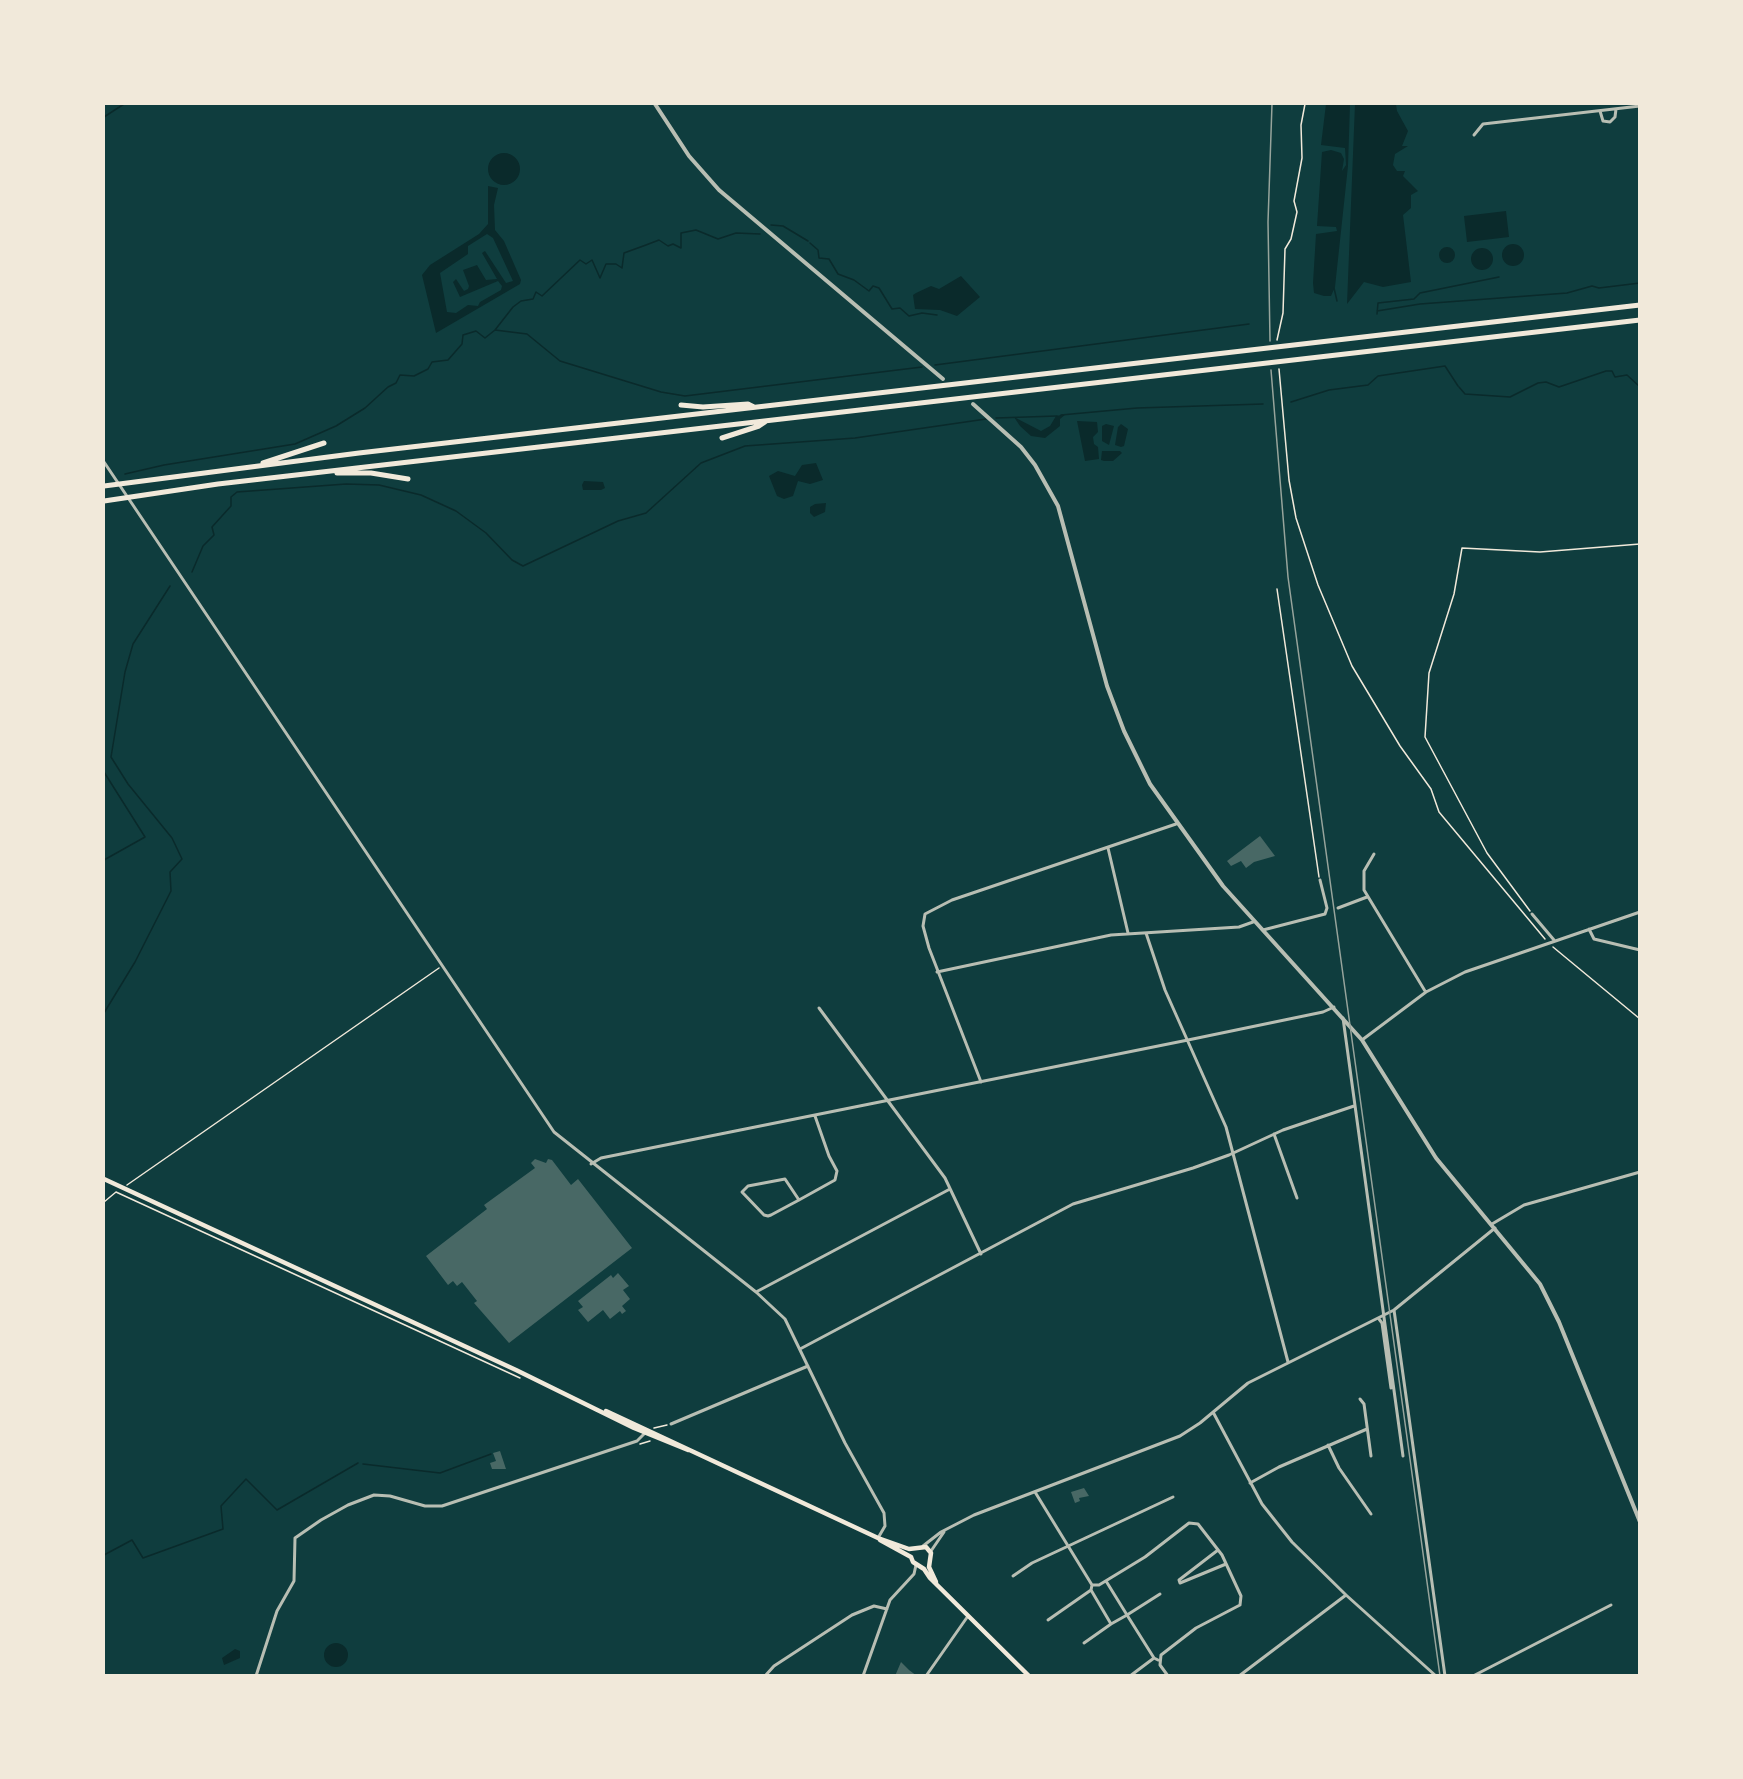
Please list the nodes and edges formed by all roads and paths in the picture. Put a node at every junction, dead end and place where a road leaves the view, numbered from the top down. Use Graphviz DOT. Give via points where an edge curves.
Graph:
graph roads {
  1 [pos="655,104"];
  2 [pos="1305,104"];
  3 [pos="1640,106"];
  4 [pos="1616,109"];
  5 [pos="1600,111"];
  6 [pos="1474,135"];
  7 [pos="1640,305"];
  8 [pos="1640,320"];
  9 [pos="1277,340"];
  10 [pos="1279,369"];
  11 [pos="943,379"];
  12 [pos="973,404"];
  13 [pos="681,405"];
  14 [pos="756,407"];
  15 [pos="766,421"];
  16 [pos="722,438"];
  17 [pos="324,443"];
  18 [pos="104,462"];
  19 [pos="261,464"];
  20 [pos="329,471"];
  21 [pos="408,479"];
  22 [pos="104,486"];
  23 [pos="104,501"];
  24 [pos="1640,544"];
  25 [pos="1277,589"];
  26 [pos="1176,824"];
  27 [pos="1108,848"];
  28 [pos="1374,854"];
  29 [pos="1320,880"];
  30 [pos="1368,897"];
  31 [pos="1338,908"];
  32 [pos="1640,912"];
  33 [pos="1532,914"];
  34 [pos="1253,922"];
  35 [pos="1589,929"];
  36 [pos="1262,931"];
  37 [pos="1128,933"];
  38 [pos="1146,933"];
  39 [pos="1554,940"];
  40 [pos="1548,942"];
  41 [pos="1640,950"];
  42 [pos="436,970"];
  43 [pos="937,972"];
  44 [pos="1426,992"];
  45 [pos="1334,1007"];
  46 [pos="819,1008"];
  47 [pos="1342,1016"];
  48 [pos="1640,1019"];
  49 [pos="1188,1040"];
  50 [pos="1362,1040"];
  51 [pos="981,1082"];
  52 [pos="887,1101"];
  53 [pos="1354,1106"];
  54 [pos="815,1116"];
  55 [pos="1274,1134"];
  56 [pos="1233,1153"];
  57 [pos="591,1164"];
  58 [pos="1640,1172"];
  59 [pos="104,1179"];
  60 [pos="122,1188"];
  61 [pos="950,1189"];
  62 [pos="1297,1198"];
  63 [pos="798,1200"];
  64 [pos="104,1202"];
  65 [pos="1493,1226"];
  66 [pos="981,1254"];
  67 [pos="756,1292"];
  68 [pos="1394,1310"];
  69 [pos="1383,1316"];
  70 [pos="1379,1319"];
  71 [pos="433,1338"];
  72 [pos="800,1349"];
  73 [pos="1288,1362"];
  74 [pos="808,1366"];
  75 [pos="1391,1388"];
  76 [pos="1360,1399"];
  77 [pos="1213,1412"];
  78 [pos="671,1424"];
  79 [pos="1367,1429"];
  80 [pos="648,1430"];
  81 [pos="663,1431"];
  82 [pos="1328,1445"];
  83 [pos="1371,1456"];
  84 [pos="1403,1456"];
  85 [pos="1250,1482"];
  86 [pos="1035,1492"];
  87 [pos="1173,1497"];
  88 [pos="1371,1514"];
  89 [pos="1640,1522"];
  90 [pos="946,1530"];
  91 [pos="878,1538"];
  92 [pos="923,1546"];
  93 [pos="1066,1546"];
  94 [pos="915,1548"];
  95 [pos="1218,1550"];
  96 [pos="931,1553"];
  97 [pos="911,1557"];
  98 [pos="929,1562"];
  99 [pos="1226,1563"];
  100 [pos="919,1566"];
  101 [pos="1013,1576"];
  102 [pos="1106,1581"];
  103 [pos="936,1582"];
  104 [pos="1092,1588"];
  105 [pos="1160,1594"];
  106 [pos="1346,1594"];
  107 [pos="1611,1605"];
  108 [pos="887,1609"];
  109 [pos="1127,1615"];
  110 [pos="968,1616"];
  111 [pos="1048,1620"];
  112 [pos="1111,1624"];
  113 [pos="1084,1643"];
  114 [pos="1156,1659"];
  115 [pos="1431,1674"];
  116 [pos="256,1676"];
  117 [pos="765,1676"];
  118 [pos="863,1676"];
  119 [pos="926,1676"];
  120 [pos="1029,1676"];
  121 [pos="1130,1676"];
  122 [pos="1168,1676"];
  123 [pos="1239,1676"];
  124 [pos="1436,1676"];
  125 [pos="1445,1676"];
  126 [pos="1473,1676"];
  1 -- 11 [label="street" via="689,156 719,190"];
  2 -- 9 [label="path" via="1302,158 1294,201 1297,213 1286,249"];
  3 -- 4 [label="street"];
  4 -- 5 [label="street"];
  4 -- 5 [label="street" via="1616,117 1610,122 1603,120"];
  5 -- 6 [label="street" via="1483,124"];
  7 -- 14 [label="highway"];
  8 -- 15 [label="highway"];
  10 -- 40 [label="path" via="1296,518 1318,585 1352,666 1431,789 1439,812"];
  12 -- 26 [label="street" via="1021,447 1058,506 1115,708 1150,784"];
  13 -- 14 [label="highway"];
  14 -- 19 [label="highway"];
  15 -- 16 [label="highway"];
  15 -- 20 [label="highway"];
  17 -- 19 [label="highway"];
  18 -- 57 [label="street" via="554,1132"];
  19 -- 22 [label="highway"];
  20 -- 21 [label="highway"];
  20 -- 23 [label="highway"];
  24 -- 33 [label="path" via="1540,552 1462,548 1454,594 1430,673 1425,737 1488,854"];
  25 -- 29 [label="path"];
  26 -- 27 [label="street"];
  26 -- 34 [label="street"];
  27 -- 37 [label="street"];
  27 -- 43 [label="street" via="928,910 923,926"];
  28 -- 30 [label="street" via="1362,876"];
  29 -- 36 [label="street" via="1325,915"];
  30 -- 31 [label="street"];
  30 -- 44 [label="street"];
  32 -- 35 [label="street"];
  33 -- 39 [label="street"];
  34 -- 36 [label="street"];
  34 -- 38 [label="street" via="1239,927"];
  35 -- 39 [label="street"];
  35 -- 41 [label="street" via="1594,939"];
  36 -- 45 [label="street"];
  37 -- 38 [label="street"];
  37 -- 43 [label="street"];
  38 -- 49 [label="street" via="1159,975"];
  39 -- 40 [label="street"];
  40 -- 44 [label="street" via="1483,964"];
  40 -- 48 [label="path"];
  42 -- 60 [label="path"];
  43 -- 51 [label="street"];
  44 -- 50 [label="street"];
  45 -- 47 [label="street"];
  45 -- 49 [label="street"];
  46 -- 52 [label="street"];
  47 -- 50 [label="street"];
  47 -- 53 [label="street"];
  49 -- 51 [label="street"];
  49 -- 56 [label="street" via="1226,1127"];
  50 -- 65 [label="street" via="1421,1137"];
  51 -- 52 [label="street"];
  52 -- 54 [label="street"];
  52 -- 61 [label="street"];
  53 -- 55 [label="street"];
  53 -- 69 [label="street"];
  54 -- 57 [label="street" via="601,1158"];
  54 -- 63 [label="street" via="838,1175"];
  55 -- 56 [label="street"];
  55 -- 62 [label="street"];
  56 -- 66 [label="street" via="1073,1204"];
  56 -- 73 [label="street"];
  57 -- 67 [label="street"];
  58 -- 65 [label="street" via="1524,1205"];
  59 -- 60 [label="main road"];
  60 -- 80 [label="main road"];
  61 -- 66 [label="street"];
  61 -- 67 [label="street"];
  63 -- 63 [label="street" via="766,1216 742,1192 748,1186 784,1179"];
  64 -- 71 [label="path" via="116,1192"];
  65 -- 68 [label="street"];
  65 -- 89 [label="street" via="1534,1276 1551,1304"];
  66 -- 72 [label="street"];
  67 -- 72 [label="street" via="785,1319"];
  68 -- 69 [label="street"];
  68 -- 125 [label="street"];
  69 -- 70 [label="street"];
  69 -- 84 [label="street"];
  70 -- 73 [label="street"];
  70 -- 75 [label="street"];
  72 -- 74 [label="street"];
  73 -- 77 [label="street" via="1248,1383"];
  74 -- 78 [label="street"];
  74 -- 91 [label="street" via="884,1513 885,1526"];
  76 -- 79 [label="street"];
  77 -- 85 [label="street"];
  77 -- 86 [label="street" via="1168,1442"];
  78 -- 80 [label="path"];
  78 -- 81 [label="path"];
  79 -- 82 [label="street"];
  79 -- 83 [label="street"];
  80 -- 91 [label="main road"];
  80 -- 116 [label="street" via="638,1441 442,1506 425,1506 383,1495 348,1504 295,1538 294,1581"];
  82 -- 85 [label="street"];
  82 -- 88 [label="street"];
  85 -- 106 [label="street" via="1268,1513 1292,1542"];
  86 -- 90 [label="street"];
  86 -- 93 [label="street"];
  87 -- 93 [label="street"];
  90 -- 92 [label="street"];
  90 -- 96 [label="street"];
  91 -- 94 [label="main road"];
  91 -- 97 [label="main road"];
  92 -- 94 [label="main road"];
  92 -- 96 [label="main road"];
  93 -- 101 [label="street"];
  93 -- 104 [label="street"];
  94 -- 97 [label="main road"];
  95 -- 99 [label="street"];
  95 -- 99 [label="street" via="1180,1583"];
  95 -- 102 [label="street" via="1198,1524 1189,1523"];
  96 -- 98 [label="main road"];
  97 -- 100 [label="main road"];
  98 -- 100 [label="main road"];
  98 -- 103 [label="main road"];
  99 -- 114 [label="street" via="1241,1596 1240,1605 1196,1628"];
  100 -- 103 [label="main road"];
  100 -- 108 [label="street"];
  102 -- 104 [label="street"];
  102 -- 109 [label="street"];
  103 -- 110 [label="main road"];
  104 -- 111 [label="street"];
  104 -- 112 [label="street"];
  105 -- 109 [label="street"];
  106 -- 115 [label="street"];
  106 -- 123 [label="street"];
  107 -- 126 [label="street"];
  108 -- 117 [label="street" via="874,1606 852,1615 774,1666"];
  108 -- 118 [label="street"];
  109 -- 112 [label="street"];
  109 -- 114 [label="street"];
  110 -- 119 [label="street"];
  110 -- 120 [label="main road"];
  112 -- 113 [label="street"];
  114 -- 121 [label="street"];
  114 -- 122 [label="street"];
  115 -- 124 [label="street"];
}
